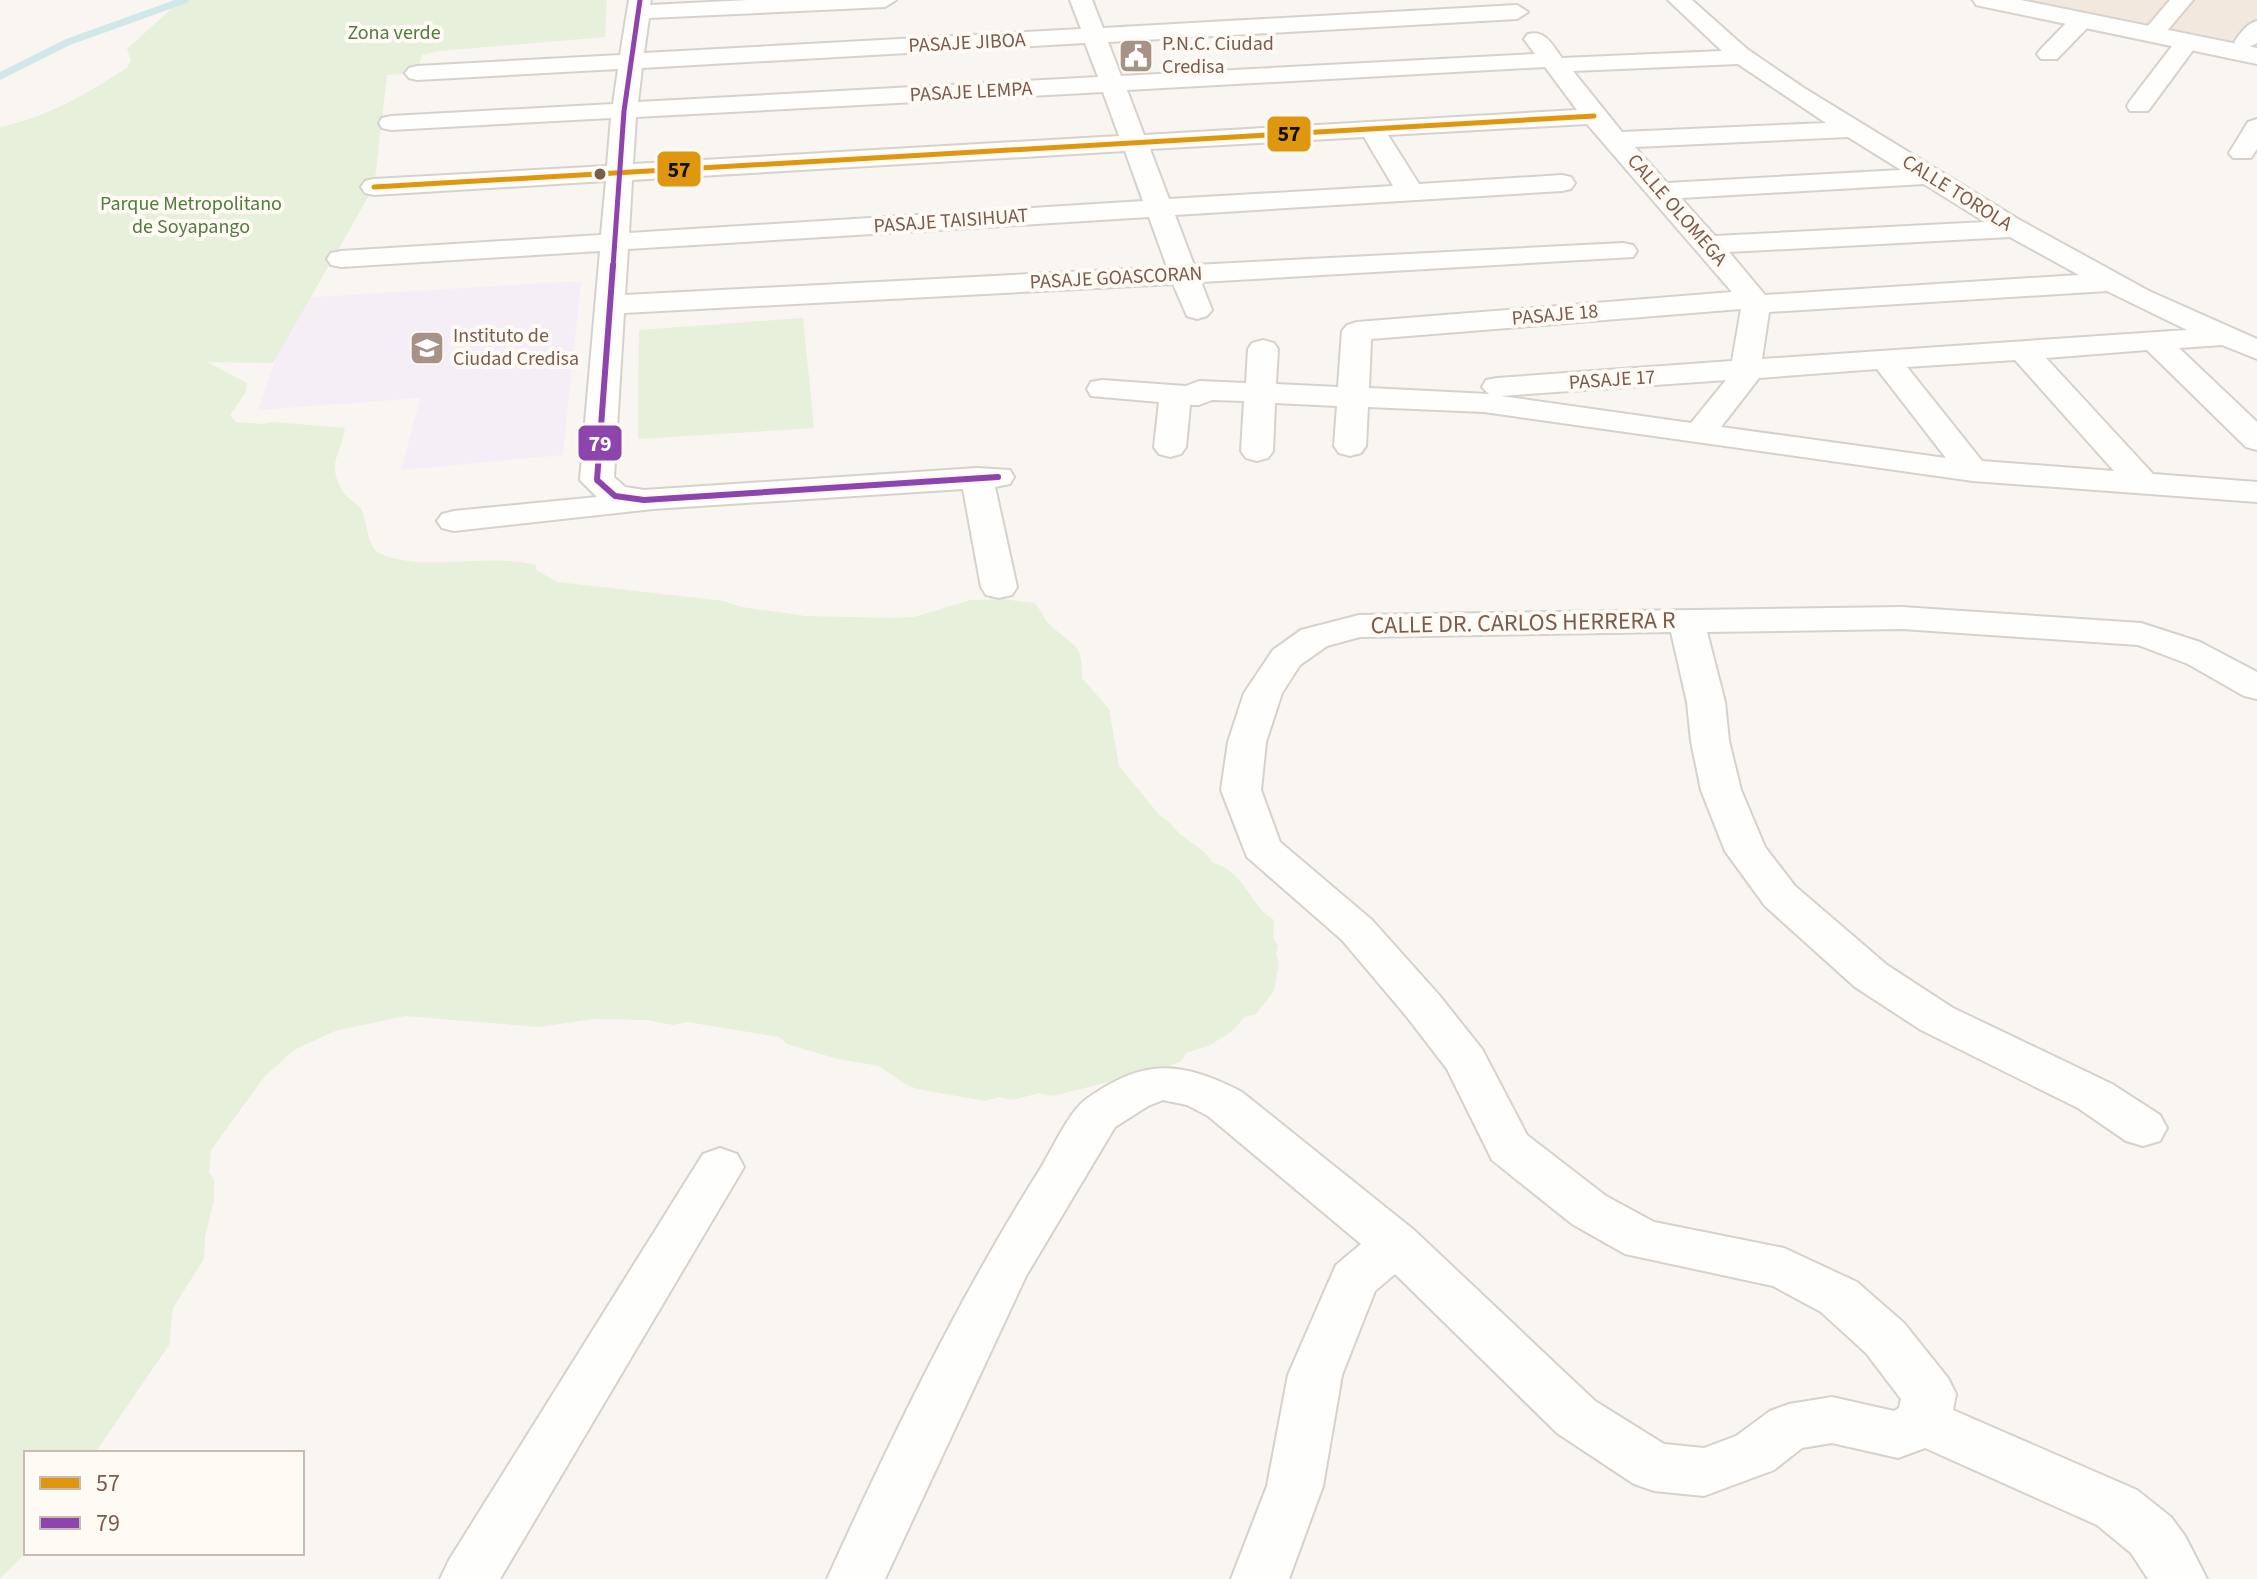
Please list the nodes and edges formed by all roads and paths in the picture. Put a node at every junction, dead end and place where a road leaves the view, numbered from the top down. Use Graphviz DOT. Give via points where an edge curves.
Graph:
graph roads {
  1 [pos="885,0"];
  2 [pos="1081,0"];
  3 [pos="1679,0"];
  4 [pos="1985,0"];
  5 [pos="2182,0"];
  6 [pos="640,6"];
  7 [pos="1513,6"];
  8 [pos="2080,10"];
  9 [pos="2158,27"];
  10 [pos="1094,36"];
  11 [pos="2187,42"];
  12 [pos="2253,42"];
  13 [pos="2049,54"];
  14 [pos="1743,57"];
  15 [pos="631,60"];
  16 [pos="1552,62"];
  17 [pos="417,73"];
  18 [pos="1112,84"];
  19 [pos="2139,106"];
  20 [pos="624,111"];
  21 [pos="1594,116"];
  22 [pos="391,123"];
  23 [pos="2257,127"];
  24 [pos="1371,128"];
  25 [pos="1853,129"];
  26 [pos="1616,140"];
  27 [pos="1136,142"];
  28 [pos="2242,153"];
  29 [pos="620,174"];
  30 [pos="1929,176"];
  31 [pos="1562,183"];
  32 [pos="374,187"];
  33 [pos="1660,191"];
  34 [pos="1411,193"];
  35 [pos="1160,208"];
  36 [pos="2014,229"];
  37 [pos="615,242"];
  38 [pos="1709,245"];
  39 [pos="1623,251"];
  40 [pos="341,259"];
  41 [pos="1183,274"];
  42 [pos="2112,282"];
  43 [pos="1755,301"];
  44 [pos="610,305"];
  45 [pos="1197,310"];
  46 [pos="2225,336"];
  47 [pos="2154,341"];
  48 [pos="1263,349"];
  49 [pos="2257,350"];
  50 [pos="2023,351"];
  51 [pos="1886,361"];
  52 [pos="1746,372"];
  53 [pos="1477,388"];
  54 [pos="1102,389"];
  55 [pos="1259,393"];
  56 [pos="1176,394"];
  57 [pos="1351,396"];
  58 [pos="1699,434"];
  59 [pos="2257,440"];
  60 [pos="1350,446"];
  61 [pos="1170,447"];
  62 [pos="1257,451"];
  63 [pos="1973,471"];
  64 [pos="2145,485"];
  65 [pos="2257,492"];
  66 [pos="695,498"];
  67 [pos="454,521"];
  68 [pos="999,587"];
  69 [pos="1686,620"];
  70 [pos="2257,688"];
  71 [pos="2143,1128"];
  72 [pos="720,1167"];
  73 [pos="1396,1244"];
  74 [pos="1924,1422"];
  75 [pos="469,1579"];
  76 [pos="856,1579"];
  77 [pos="1260,1579"];
  78 [pos="2178,1579"];
  1 -- 6 [label="street"];
  2 -- 10 [label="street"];
  3 -- 14 [label="street, CALLE TOROLA"];
  4 -- 8 [label="street"];
  5 -- 9 [label="street"];
  6 -- 15 [label="street"];
  7 -- 10 [label="street, PASAJE JIBOA"];
  7 -- 16 [label="street, CALLE OLOMEGA"];
  8 -- 11 [label="street"];
  8 -- 13 [label="street"];
  10 -- 15 [label="street, PASAJE JIBOA"];
  10 -- 18 [label="street"];
  11 -- 12 [label="street"];
  11 -- 19 [label="street"];
  14 -- 16 [label="street, PASAJE LEMPA"];
  14 -- 25 [label="street, CALLE TOROLA"];
  15 -- 17 [label="street, PASAJE JIBOA"];
  15 -- 20 [label="street"];
  16 -- 18 [label="street, PASAJE LEMPA"];
  16 -- 21 [label="street, CALLE OLOMEGA"];
  18 -- 20 [label="street, PASAJE LEMPA"];
  18 -- 27 [label="street"];
  20 -- 22 [label="street, PASAJE LEMPA"];
  20 -- 29 [label="street"];
  21 -- 24 [label="street"];
  21 -- 26 [label="street, CALLE OLOMEGA"];
  23 -- 28 [label="street"];
  24 -- 27 [label="street"];
  24 -- 34 [label="street"];
  25 -- 26 [label="street"];
  25 -- 30 [label="street, CALLE TOROLA"];
  26 -- 33 [label="street, CALLE OLOMEGA"];
  27 -- 29 [label="street"];
  27 -- 35 [label="street"];
  29 -- 32 [label="street"];
  29 -- 37 [label="street"];
  30 -- 33 [label="street"];
  30 -- 36 [label="street, CALLE TOROLA"];
  31 -- 34 [label="street, PASAJE TAISIHUAT"];
  33 -- 38 [label="street, CALLE OLOMEGA"];
  34 -- 35 [label="street, PASAJE TAISIHUAT"];
  35 -- 37 [label="street, PASAJE TAISIHUAT"];
  35 -- 41 [label="street"];
  36 -- 38 [label="street"];
  36 -- 42 [label="street, CALLE TOROLA"];
  37 -- 40 [label="street, PASAJE TAISIHUAT"];
  37 -- 44 [label="street"];
  38 -- 43 [label="street, CALLE OLOMEGA"];
  39 -- 41 [label="street, PASAJE GOASCORAN"];
  41 -- 44 [label="street, PASAJE GOASCORAN"];
  41 -- 45 [label="street"];
  42 -- 43 [label="street, PASAJE 18"];
  42 -- 46 [label="street, CALLE TOROLA"];
  43 -- 52 [label="street"];
  43 -- 57 [label="street, PASAJE 18" via="1357,331"];
  44 -- 66 [label="street" via="597,480 615,496"];
  46 -- 47 [label="street, PASAJE 17"];
  46 -- 49 [label="street, CALLE TOROLA"];
  47 -- 50 [label="street, PASAJE 17"];
  47 -- 59 [label="street"];
  48 -- 55 [label="street"];
  50 -- 51 [label="street, PASAJE 17"];
  50 -- 64 [label="street"];
  51 -- 52 [label="street, PASAJE 17"];
  51 -- 63 [label="street"];
  52 -- 53 [label="street, PASAJE 17"];
  52 -- 58 [label="street"];
  54 -- 56 [label="street"];
  55 -- 56 [label="street"];
  55 -- 57 [label="street"];
  55 -- 62 [label="street"];
  56 -- 61 [label="street"];
  57 -- 58 [label="street" via="1484,403"];
  57 -- 60 [label="street"];
  58 -- 63 [label="street"];
  63 -- 64 [label="street"];
  64 -- 65 [label="street"];
  66 -- 67 [label="street"];
  66 -- 68 [label="street" via="987,477"];
  69 -- 70 [label="street, CALLE DR. CARLOS HERRERA R" via="1902,618 2141,634 2210,658"];
  69 -- 71 [label="street" via="1721,790 1746,851 1780,896 1871,976 1937,1019 2095,1096"];
  69 -- 74 [label="street, CALLE DR. CARLOS HERRERA R" via="1359,626 1314,638 1286,658 1263,693 1247,742 1241,790 1262,848 1357,930 1423,1006 1466,1061 1509,1147 1589,1210 1643,1240 1784,1268 1839,1297 1885,1338 1929,1394"];
  72 -- 75 [label="street"];
  73 -- 74 [label="street" via="1576,1417 1654,1467 1704,1472 1755,1453 1789,1427 1832,1420 1898,1435"];
  73 -- 76 [label="street" via="1225,1104 1198,1090 1161,1083 1131,1094 1098,1115 1005,1267"];
  73 -- 77 [label="street" via="1354,1279 1315,1375 1295,1486"];
  74 -- 78 [label="street" via="2106,1499 2138,1521 2168,1556"];
}
